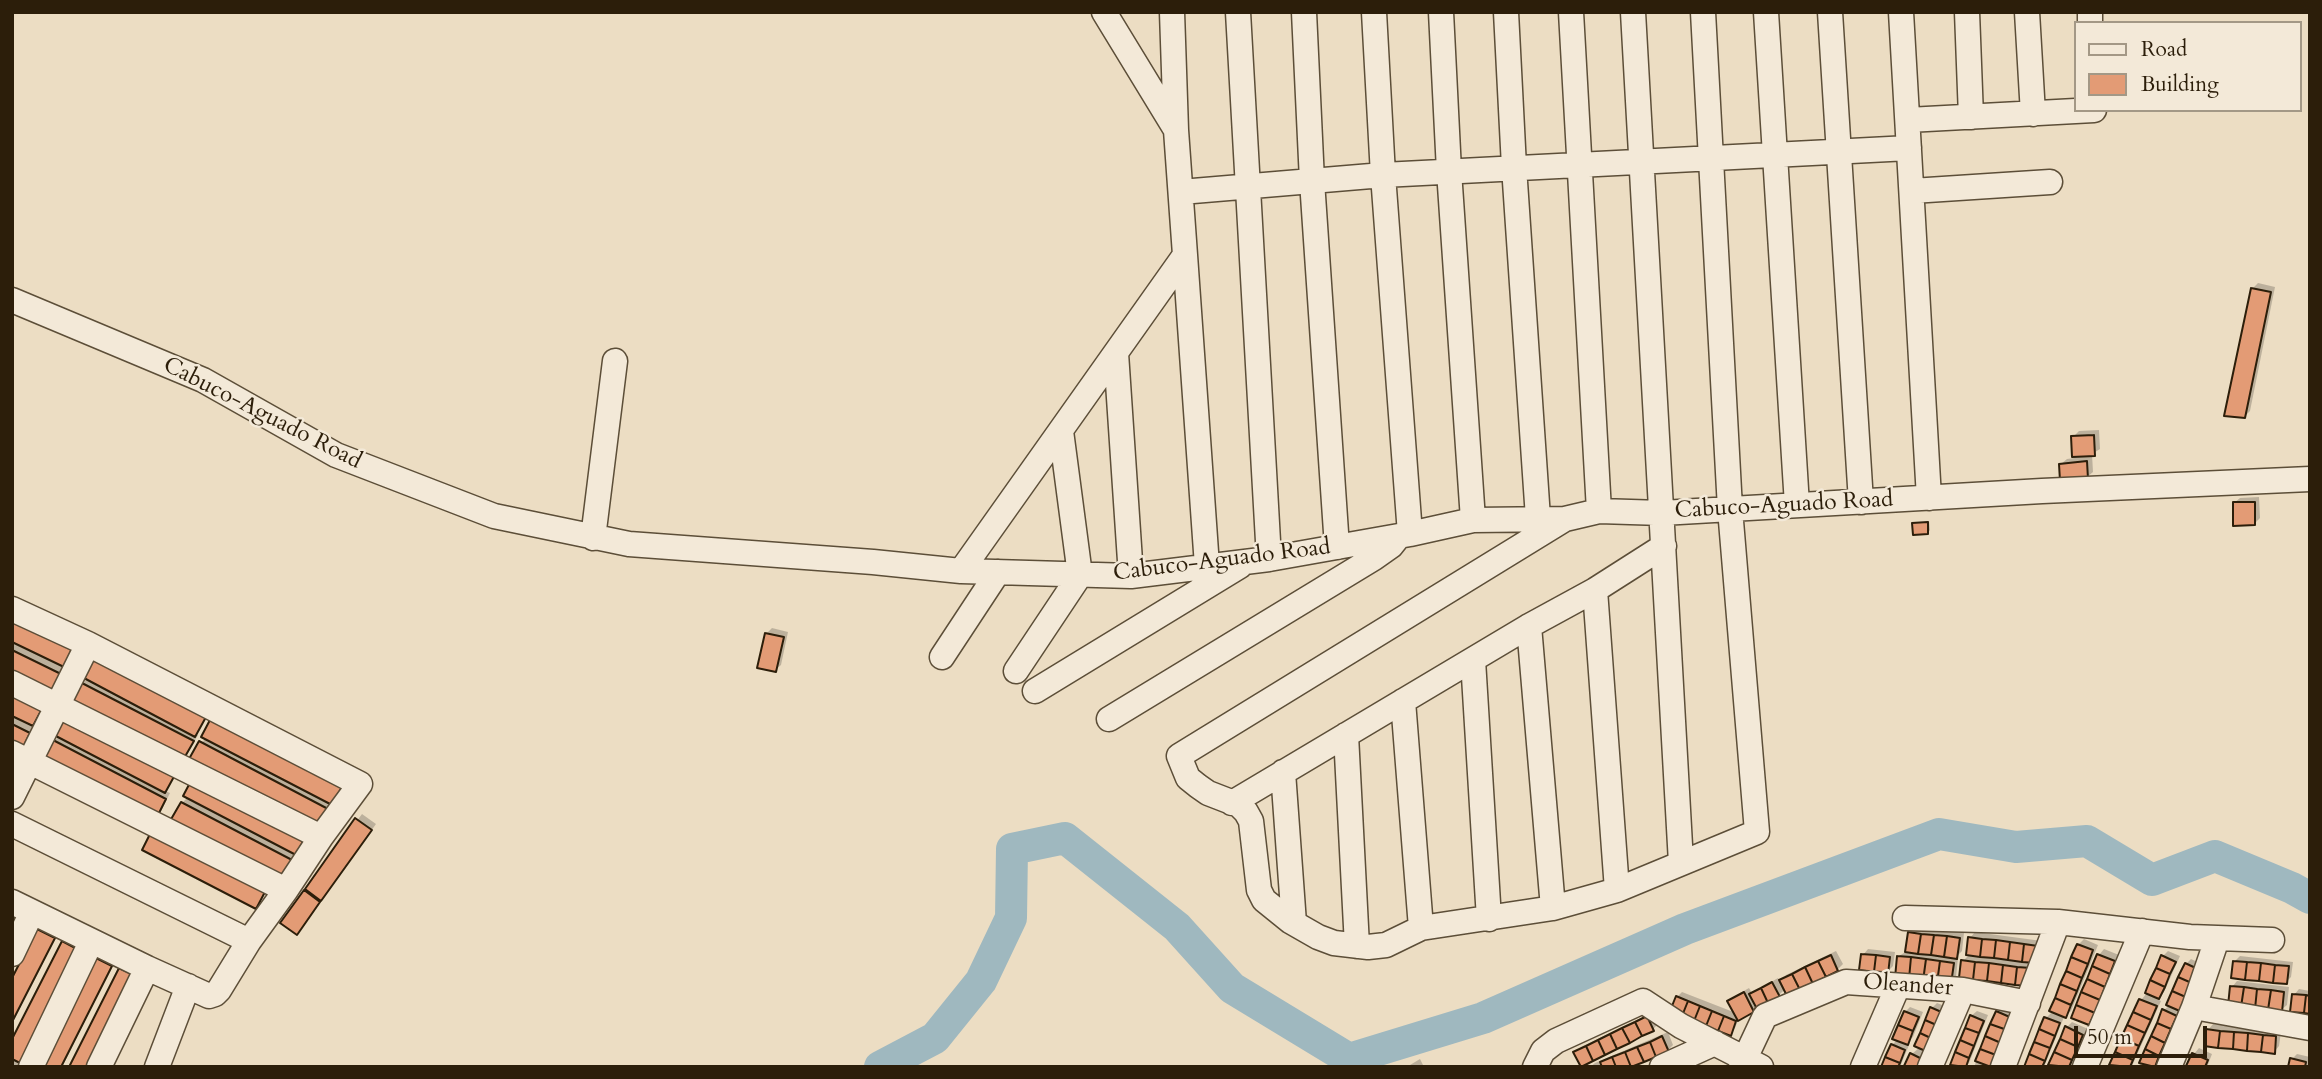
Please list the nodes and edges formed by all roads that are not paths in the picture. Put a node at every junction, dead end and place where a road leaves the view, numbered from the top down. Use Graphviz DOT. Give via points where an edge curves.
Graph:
graph roads {
  1 [pos="1104,12"];
  2 [pos="1172,12"];
  3 [pos="1238,12"];
  4 [pos="1304,12"];
  5 [pos="1374,12"];
  6 [pos="1441,12"];
  7 [pos="1506,12"];
  8 [pos="1571,12"];
  9 [pos="1633,12"];
  10 [pos="1703,12"];
  11 [pos="1766,12"];
  12 [pos="1830,12"];
  13 [pos="1901,12"];
  14 [pos="1967,12"];
  15 [pos="2027,12"];
  16 [pos="2074,111"];
  17 [pos="2033,114"];
  18 [pos="1971,117"];
  19 [pos="1908,120"];
  20 [pos="1176,130"];
  21 [pos="1909,148"];
  22 [pos="1839,151"];
  23 [pos="1775,154"];
  24 [pos="1710,157"];
  25 [pos="1640,160"];
  26 [pos="1579,164"];
  27 [pos="1514,167"];
  28 [pos="1449,171"];
  29 [pos="1383,175"];
  30 [pos="1312,181"];
  31 [pos="2050,182"];
  32 [pos="1247,186"];
  33 [pos="1912,191"];
  34 [pos="1181,192"];
  35 [pos="1185,255"];
  36 [pos="12,300"];
  37 [pos="1116,353"];
  38 [pos="615,361"];
  39 [pos="1061,431"];
  40 [pos="2310,478"];
  41 [pos="1929,498"];
  42 [pos="1861,502"];
  43 [pos="1797,506"];
  44 [pos="1730,509"];
  45 [pos="1599,512"];
  46 [pos="1662,513"];
  47 [pos="1538,518"];
  48 [pos="1564,519"];
  49 [pos="1473,520"];
  50 [pos="1405,535"];
  51 [pos="593,538"];
  52 [pos="1664,546"];
  53 [pos="1337,547"];
  54 [pos="1258,561"];
  55 [pos="1207,566"];
  56 [pos="961,571"];
  57 [pos="998,572"];
  58 [pos="1080,575"];
  59 [pos="1131,576"];
  60 [pos="1595,590"];
  61 [pos="12,608"];
  62 [pos="1529,626"];
  63 [pos="88,644"];
  64 [pos="942,657"];
  65 [pos="1473,660"];
  66 [pos="1016,671"];
  67 [pos="12,683"];
  68 [pos="1035,691"];
  69 [pos="1403,701"];
  70 [pos="58,706"];
  71 [pos="1109,719"];
  72 [pos="1346,735"];
  73 [pos="21,757"];
  74 [pos="1283,772"];
  75 [pos="12,797"];
  76 [pos="1232,803"];
  77 [pos="12,824"];
  78 [pos="321,837"];
  79 [pos="1681,863"];
  80 [pos="286,890"];
  81 [pos="1617,890"];
  82 [pos="22,907"];
  83 [pos="1553,908"];
  84 [pos="1905,918"];
  85 [pos="1489,919"];
  86 [pos="2058,922"];
  87 [pos="1294,923"];
  88 [pos="1422,928"];
  89 [pos="2142,931"];
  90 [pos="2217,939"];
  91 [pos="2272,940"];
  92 [pos="249,941"];
  93 [pos="91,942"];
  94 [pos="1357,946"];
  95 [pos="12,954"];
  96 [pos="147,968"];
  97 [pos="188,986"];
  98 [pos="1898,986"];
  99 [pos="1963,990"];
  100 [pos="2028,1003"];
  101 [pos="2194,1007"];
  102 [pos="2310,1028"];
  103 [pos="1715,1044"];
  104 [pos="1749,1064"];
  105 [pos="31,1067"];
  106 [pos="99,1067"];
  107 [pos="158,1067"];
  108 [pos="1535,1067"];
  109 [pos="1662,1067"];
  110 [pos="1863,1067"];
  111 [pos="1930,1067"];
  112 [pos="2003,1067"];
  113 [pos="2085,1067"];
  114 [pos="2169,1067"];
  1 -- 20 [label="street"];
  2 -- 20 [label="street"];
  3 -- 32 [label="street"];
  4 -- 30 [label="street"];
  5 -- 29 [label="street"];
  6 -- 28 [label="street"];
  7 -- 27 [label="street"];
  8 -- 26 [label="street"];
  9 -- 25 [label="street"];
  10 -- 24 [label="street"];
  11 -- 23 [label="street"];
  12 -- 22 [label="street"];
  13 -- 19 [label="street"];
  14 -- 18 [label="street"];
  15 -- 17 [label="street"];
  16 -- 17 [label="street"];
  17 -- 18 [label="street"];
  18 -- 19 [label="street"];
  19 -- 21 [label="street"];
  20 -- 34 [label="street"];
  21 -- 22 [label="street"];
  21 -- 33 [label="street"];
  22 -- 23 [label="street"];
  22 -- 42 [label="street"];
  23 -- 24 [label="street"];
  23 -- 43 [label="street"];
  24 -- 25 [label="street"];
  24 -- 44 [label="street"];
  25 -- 26 [label="street"];
  25 -- 46 [label="street"];
  26 -- 27 [label="street"];
  26 -- 45 [label="street"];
  27 -- 28 [label="street"];
  27 -- 47 [label="street"];
  28 -- 29 [label="street"];
  28 -- 49 [label="street"];
  29 -- 30 [label="street"];
  29 -- 50 [label="street"];
  30 -- 32 [label="street"];
  30 -- 53 [label="street"];
  31 -- 33 [label="street"];
  32 -- 34 [label="street"];
  32 -- 54 [label="street"];
  33 -- 41 [label="street"];
  34 -- 35 [label="street"];
  35 -- 37 [label="street"];
  35 -- 55 [label="street"];
  36 -- 51 [label="street, Cabuco-Aguado Road" via="203,380 336,455 494,516"];
  37 -- 39 [label="street"];
  37 -- 59 [label="street"];
  38 -- 51 [label="street"];
  39 -- 56 [label="street"];
  39 -- 58 [label="street"];
  40 -- 41 [label="street, Cabuco-Aguado Road"];
  41 -- 42 [label="street, Cabuco-Aguado Road"];
  42 -- 43 [label="street, Cabuco-Aguado Road"];
  43 -- 44 [label="street, Cabuco-Aguado Road"];
  44 -- 46 [label="street, Cabuco-Aguado Road"];
  44 -- 79 [label="street" via="1757,832"];
  45 -- 46 [label="street, Cabuco-Aguado Road"];
  45 -- 48 [label="street, Cabuco-Aguado Road"];
  46 -- 52 [label="street"];
  47 -- 48 [label="street, Cabuco-Aguado Road"];
  47 -- 49 [label="street, Cabuco-Aguado Road"];
  48 -- 76 [label="street" via="1178,756 1188,778"];
  49 -- 50 [label="street, Cabuco-Aguado Road"];
  50 -- 53 [label="street, Cabuco-Aguado Road"];
  50 -- 71 [label="street"];
  51 -- 56 [label="street, Cabuco-Aguado Road"];
  52 -- 60 [label="street"];
  52 -- 79 [label="street"];
  53 -- 54 [label="street, Cabuco-Aguado Road"];
  54 -- 55 [label="street, Cabuco-Aguado Road"];
  54 -- 68 [label="street"];
  55 -- 59 [label="street, Cabuco-Aguado Road"];
  56 -- 57 [label="street, Cabuco-Aguado Road"];
  57 -- 58 [label="street, Cabuco-Aguado Road"];
  57 -- 64 [label="street"];
  58 -- 59 [label="street, Cabuco-Aguado Road"];
  58 -- 66 [label="street"];
  60 -- 62 [label="street"];
  60 -- 81 [label="street"];
  61 -- 63 [label="street"];
  62 -- 65 [label="street"];
  62 -- 83 [label="street"];
  63 -- 70 [label="street"];
  63 -- 78 [label="street" via="360,784"];
  65 -- 69 [label="street"];
  65 -- 85 [label="street"];
  67 -- 70 [label="street"];
  69 -- 72 [label="street"];
  69 -- 88 [label="street"];
  70 -- 73 [label="street"];
  70 -- 78 [label="street"];
  72 -- 74 [label="street"];
  72 -- 94 [label="street"];
  73 -- 75 [label="street"];
  73 -- 80 [label="street"];
  74 -- 76 [label="street"];
  74 -- 87 [label="street"];
  76 -- 87 [label="street" via="1251,821 1264,900"];
  77 -- 92 [label="street"];
  78 -- 80 [label="street"];
  79 -- 81 [label="street"];
  80 -- 92 [label="street"];
  81 -- 83 [label="street"];
  82 -- 93 [label="street"];
  82 -- 95 [label="street"];
  83 -- 85 [label="street"];
  84 -- 86 [label="street"];
  85 -- 88 [label="street"];
  86 -- 89 [label="street"];
  86 -- 100 [label="street"];
  87 -- 94 [label="street" via="1334,943"];
  88 -- 94 [label="street" via="1387,945"];
  89 -- 90 [label="street"];
  89 -- 113 [label="street"];
  90 -- 91 [label="street"];
  90 -- 101 [label="street"];
  92 -- 97 [label="street" via="215,994 209,996"];
  93 -- 96 [label="street"];
  93 -- 105 [label="street"];
  96 -- 97 [label="street"];
  96 -- 106 [label="street"];
  97 -- 107 [label="street"];
  98 -- 99 [label="street, Oleander"];
  98 -- 104 [label="street, Oleander" via="1846,982 1765,1016"];
  98 -- 110 [label="street"];
  99 -- 100 [label="street, Oleander"];
  99 -- 111 [label="street"];
  100 -- 112 [label="street"];
  101 -- 102 [label="street"];
  101 -- 114 [label="street"];
  103 -- 104 [label="street"];
  103 -- 108 [label="street" via="1643,1001 1556,1041"];
  103 -- 109 [label="street"];
}
